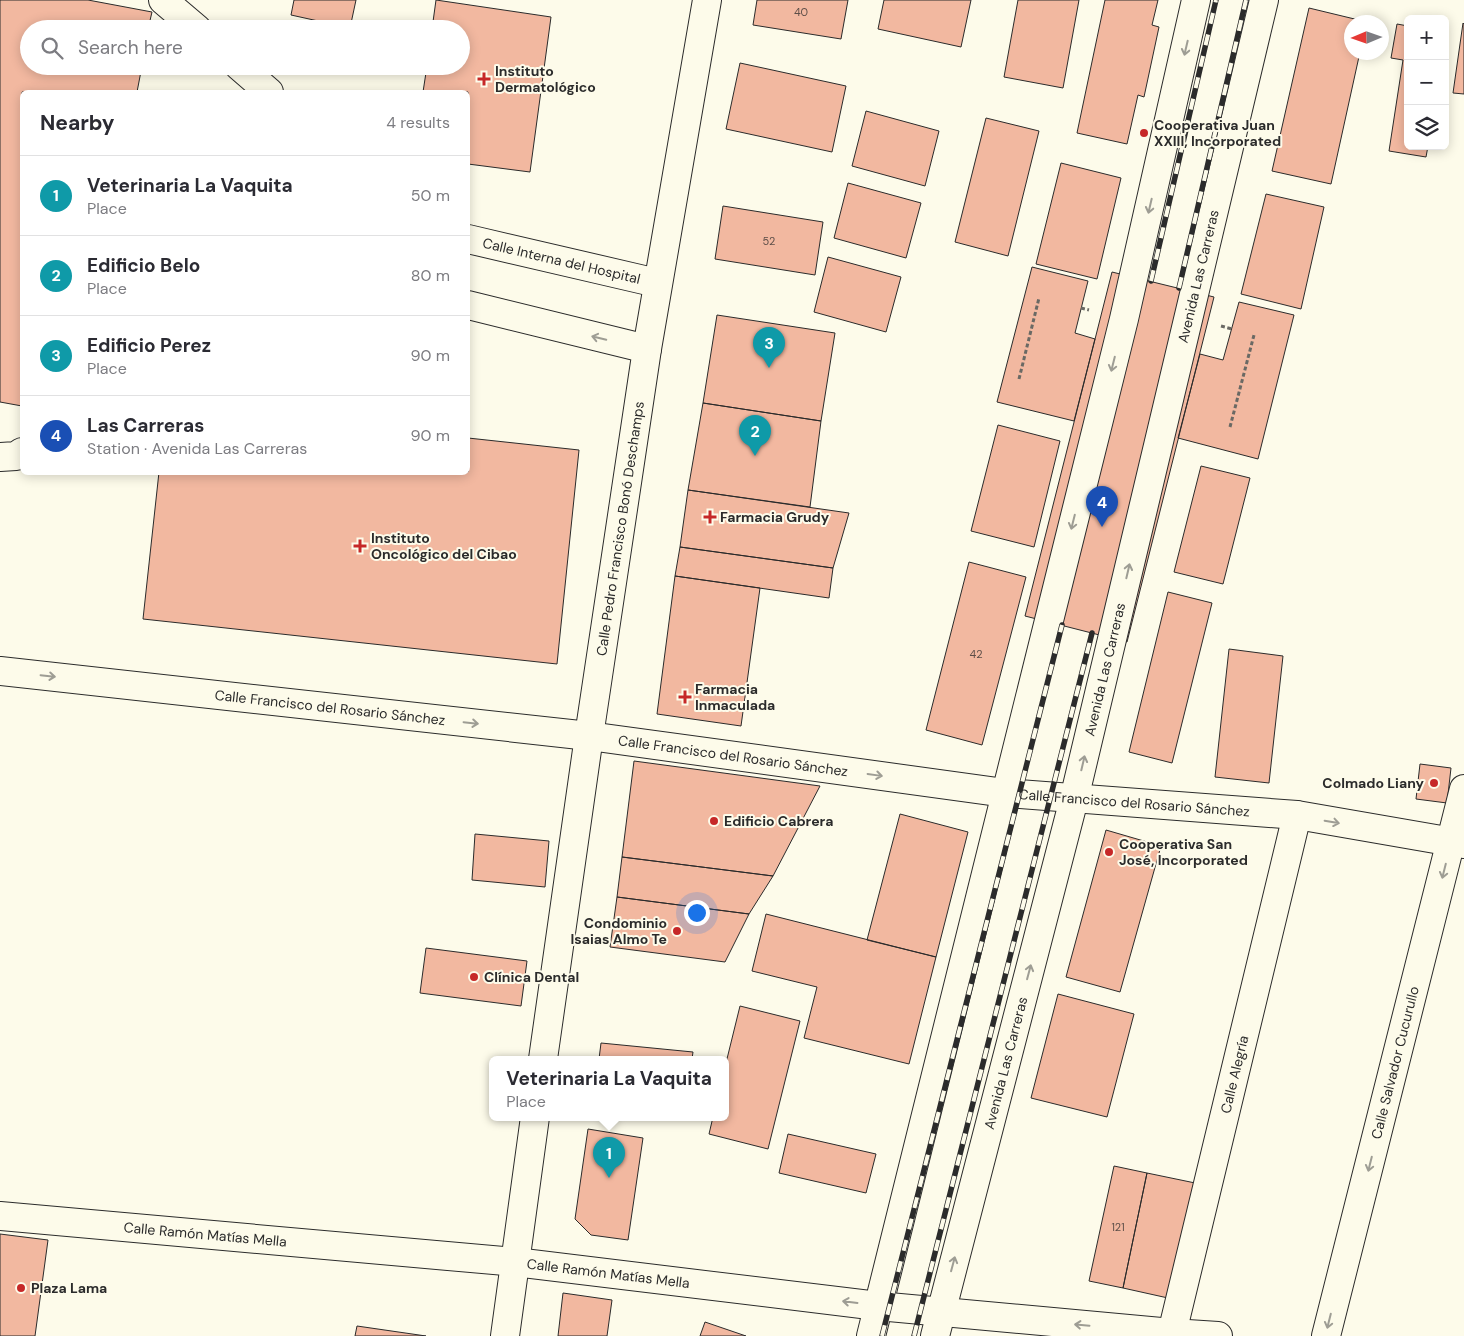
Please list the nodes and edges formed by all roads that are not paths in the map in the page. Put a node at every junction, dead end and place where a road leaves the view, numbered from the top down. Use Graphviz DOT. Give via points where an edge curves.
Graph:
graph roads {
  1 [pos="163,0"];
  2 [pos="707,0"];
  3 [pos="1196,0"];
  4 [pos="1264,0"];
  5 [pos="186,20"];
  6 [pos="249,75"];
  7 [pos="267,90"];
  8 [pos="470,239"];
  9 [pos="657,283"];
  10 [pos="470,305"];
  11 [pos="647,349"];
  12 [pos="20,453"];
  13 [pos="0,458"];
  14 [pos="0,671"];
  15 [pos="589,736"];
  16 [pos="1464,789"];
  17 [pos="1005,793"];
  18 [pos="1074,799"];
  19 [pos="1297,816"];
  20 [pos="1458,843"];
  21 [pos="543,1056"];
  22 [pos="534,1121"];
  23 [pos="0,1216"];
  24 [pos="515,1262"];
  25 [pos="878,1306"];
  26 [pos="938,1324"];
  27 [pos="1172,1333"];
  28 [pos="505,1336"];
  29 [pos="871,1336"];
  30 [pos="1218,1336"];
  31 [pos="1326,1336"];
  1 -- 5 [label="street"];
  2 -- 9 [label="street, Calle Pedro Francisco Bonó Deschamps"];
  3 -- 17 [label="street, one-way" via="1124,319"];
  18 -- 4 [label="street, Avenida Las Carreras, one-way"];
  6 -- 7 [label="street"];
  8 -- 9 [label="street, Calle Interna del Hospital"];
  9 -- 11 [label="street, Calle Pedro Francisco Bonó Deschamps"];
  11 -- 10 [label="street, one-way"];
  11 -- 15 [label="street, Calle Pedro Francisco Bonó Deschamps"];
  12 -- 13 [label="street"];
  14 -- 15 [label="street, Calle Francisco del Rosario Sánchez, one-way"];
  15 -- 17 [label="street, Calle Francisco del Rosario Sánchez, one-way"];
  15 -- 21 [label="street, Calle Pedro Francisco Bonó Deschamps"];
  16 -- 20 [label="street, Calle Salvador Cucurullo"];
  17 -- 18 [label="street, Calle Francisco del Rosario Sánchez"];
  17 -- 25 [label="street"];
  18 -- 19 [label="street, Calle Francisco del Rosario Sánchez"];
  26 -- 18 [label="street, Avenida Las Carreras, one-way"];
  19 -- 20 [label="street, Calle Francisco del Rosario Sánchez, one-way"];
  19 -- 27 [label="street, Calle Alegría"];
  20 -- 31 [label="street, Calle Salvador Cucurullo, one-way"];
  22 -- 24 [label="street"];
  23 -- 24 [label="street, Calle Ramón Matías Mella"];
  25 -- 24 [label="street, Calle Ramón Matías Mella, one-way"];
  24 -- 28 [label="street"];
  25 -- 26 [label="street, Calle Ramón Matías Mella"];
  25 -- 29 [label="street"];
  27 -- 26 [label="street, Calle Ramón Matías Mella, one-way"];
  27 -- 30 [label="street, Calle Ramón Matías Mella"];
}
